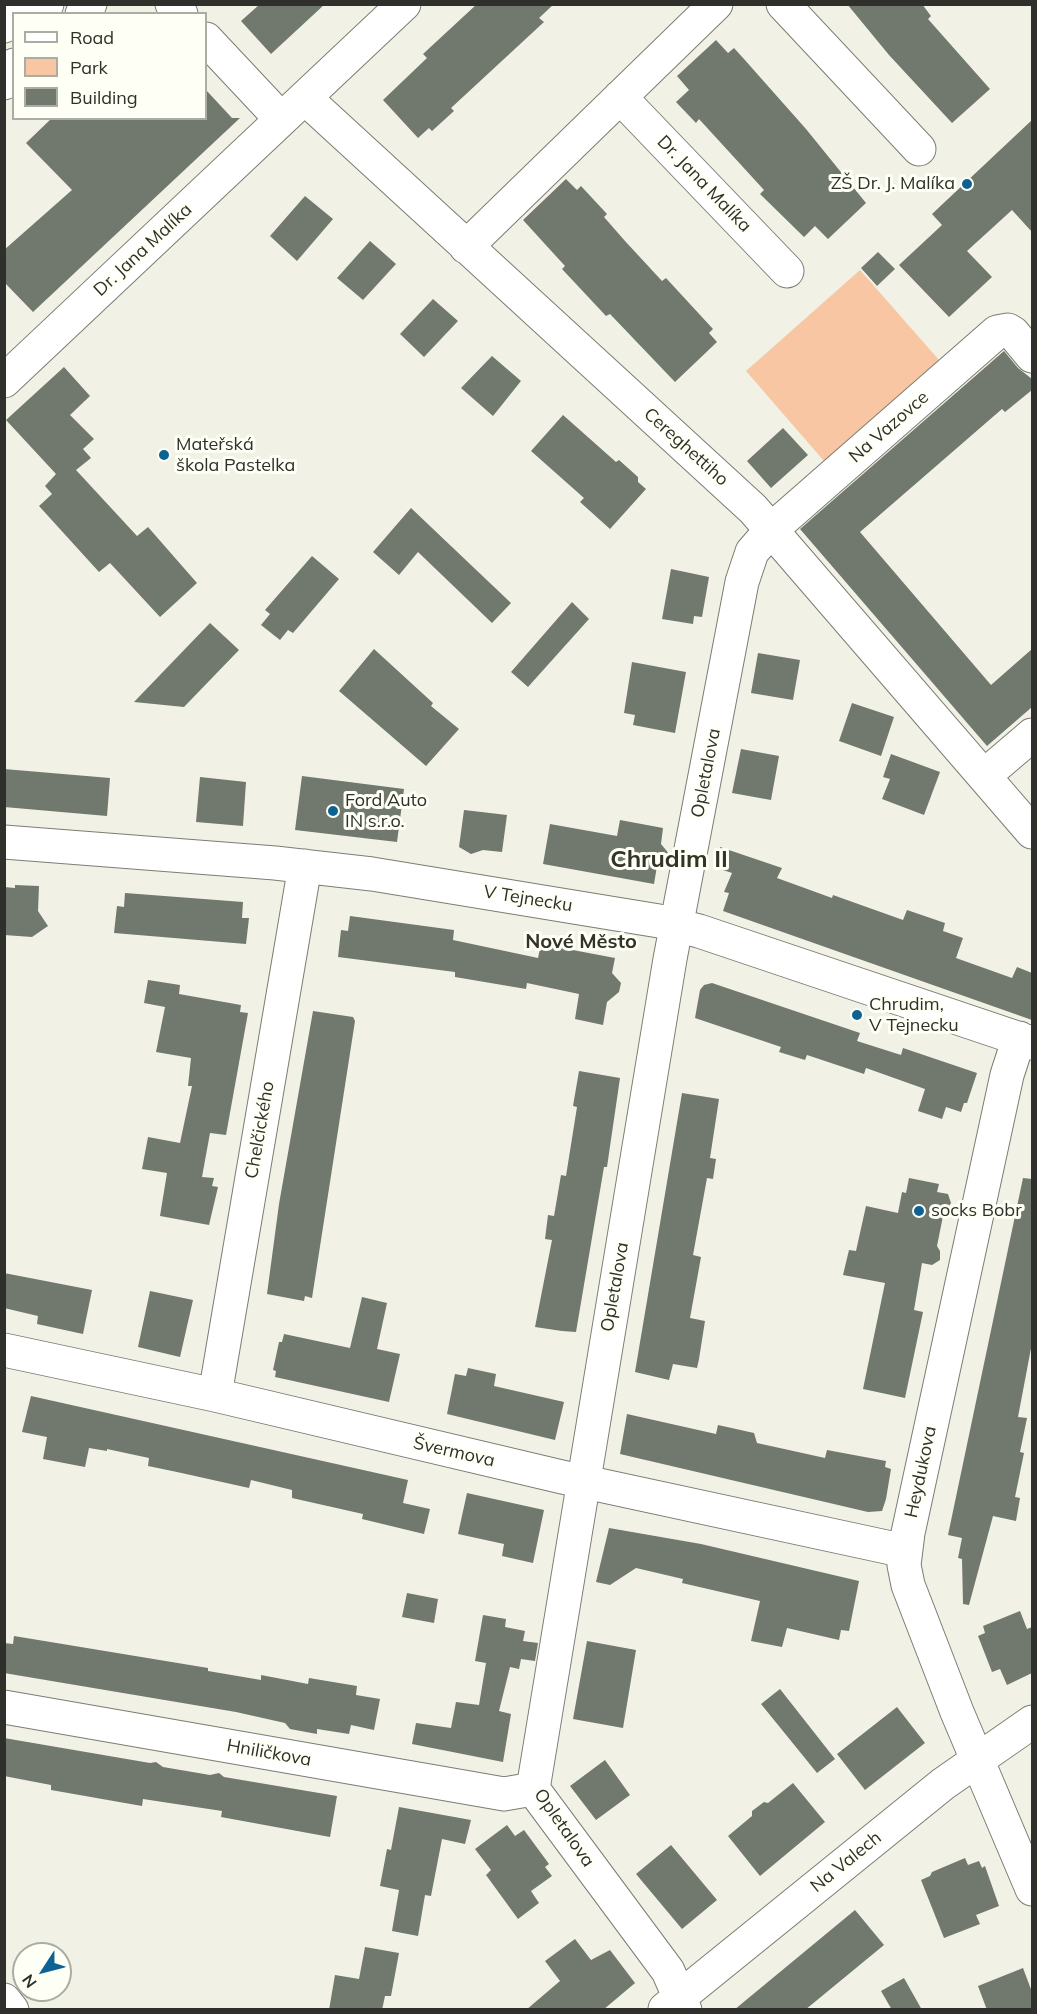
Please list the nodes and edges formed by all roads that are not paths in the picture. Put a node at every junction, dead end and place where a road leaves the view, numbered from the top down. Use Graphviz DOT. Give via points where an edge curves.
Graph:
graph roads {
  1 [pos="405,4"];
  2 [pos="716,4"];
  3 [pos="783,4"];
  4 [pos="12,12"];
  5 [pos="4,26"];
  6 [pos="207,40"];
  7 [pos="12,69"];
  8 [pos="4,83"];
  9 [pos="620,98"];
  10 [pos="293,108"];
  11 [pos="919,149"];
  12 [pos="466,247"];
  13 [pos="787,271"];
  14 [pos="1032,356"];
  15 [pos="4,381"];
  16 [pos="772,529"];
  17 [pos="1032,735"];
  18 [pos="984,776"];
  19 [pos="1032,832"];
  20 [pos="4,842"];
  21 [pos="305,866"];
  22 [pos="677,925"];
  23 [pos="1026,1041"];
  24 [pos="4,1350"];
  25 [pos="215,1395"];
  26 [pos="582,1482"];
  27 [pos="905,1551"];
  28 [pos="4,1707"];
  29 [pos="1032,1722"];
  30 [pos="978,1758"];
  31 [pos="532,1789"];
  32 [pos="1032,1889"];
  33 [pos="4,2000"];
  34 [pos="677,2005"];
  35 [pos="12,2010"];
  1 -- 10 [label="street, Dr. Jana Malíka"];
  2 -- 9 [label="street"];
  3 -- 11 [label="street"];
  4 -- 5 [label="street"];
  6 -- 10 [label="street"];
  7 -- 8 [label="street"];
  9 -- 12 [label="street"];
  9 -- 13 [label="street, Dr. Jana Malíka"];
  10 -- 12 [label="street, Cereghettiho"];
  10 -- 15 [label="street, Dr. Jana Malíka"];
  12 -- 16 [label="street, Cereghettiho"];
  14 -- 16 [label="street, Na Vazovce" via="1008,330 997,332"];
  16 -- 18 [label="street, Cereghettiho"];
  16 -- 22 [label="street, Opletalova" via="752,552 742,582"];
  17 -- 18 [label="street"];
  18 -- 19 [label="street, Cereghettiho"];
  20 -- 21 [label="street, V Tejnecku"];
  21 -- 22 [label="street, V Tejnecku" via="508,895"];
  21 -- 25 [label="street, Chelčického"];
  22 -- 23 [label="street, V Tejnecku"];
  22 -- 26 [label="street, Opletalova"];
  23 -- 27 [label="street, Heydukova" via="1007,1075"];
  24 -- 25 [label="street, Švermova"];
  25 -- 26 [label="street, Švermova"];
  26 -- 27 [label="street, Švermova"];
  26 -- 31 [label="street, Opletalova"];
  27 -- 30 [label="street, Heydukova" via="908,1585"];
  28 -- 31 [label="street, Hniličkova" via="504,1794"];
  29 -- 30 [label="street, Na Valech"];
  30 -- 32 [label="street, Heydukova"];
  30 -- 34 [label="street, Na Valech"];
  31 -- 34 [label="street, Opletalova" via="668,1971"];
  33 -- 35 [label="street"];
}
